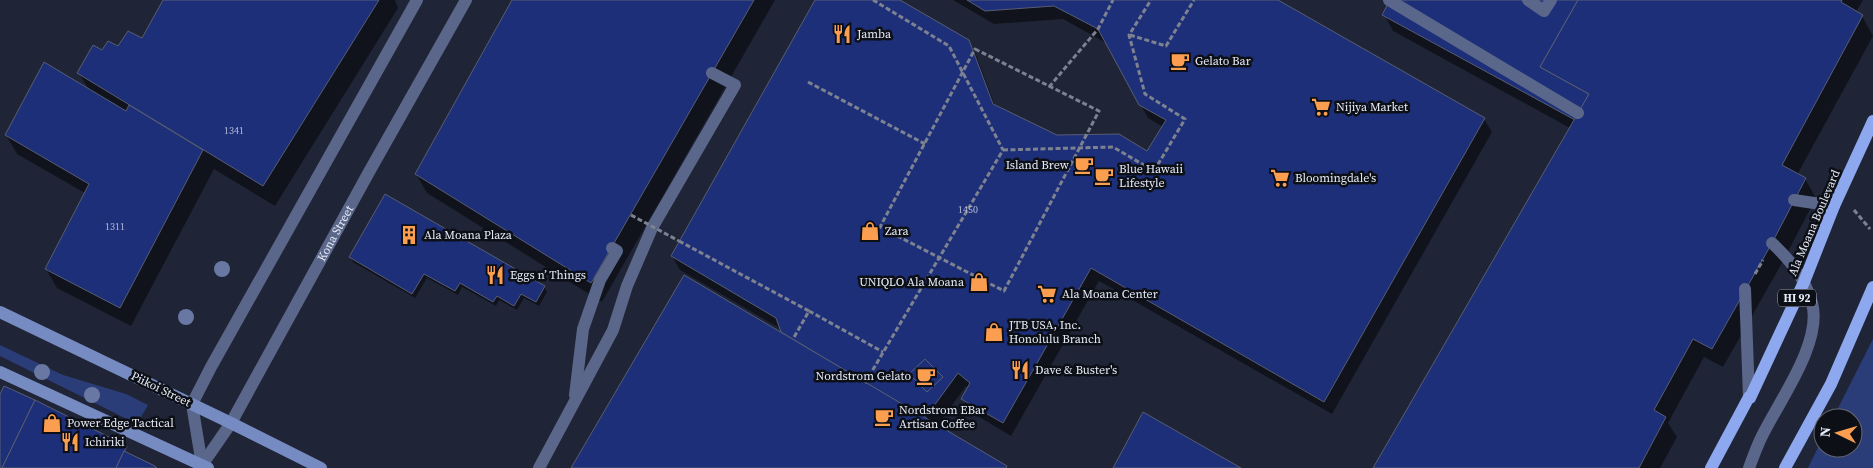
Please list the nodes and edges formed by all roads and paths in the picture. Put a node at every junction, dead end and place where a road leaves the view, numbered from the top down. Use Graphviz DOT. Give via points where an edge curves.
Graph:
graph roads {
  1 [pos="418,0"];
  2 [pos="466,0"];
  3 [pos="873,0"];
  4 [pos="1113,0"];
  5 [pos="1151,0"];
  6 [pos="1194,0"];
  7 [pos="1528,0"];
  8 [pos="1396,2"];
  9 [pos="1547,5"];
  10 [pos="1129,35"];
  11 [pos="712,73"];
  12 [pos="808,82"];
  13 [pos="1050,87"];
  14 [pos="1578,113"];
  15 [pos="1873,121"];
  16 [pos="924,144"];
  17 [pos="1003,150"];
  18 [pos="1794,200"];
  19 [pos="1834,206"];
  20 [pos="1852,208"];
  21 [pos="631,215"];
  22 [pos="1870,229"];
  23 [pos="1772,243"];
  24 [pos="612,248"];
  25 [pos="1766,255"];
  26 [pos="939,257"];
  27 [pos="1754,276"];
  28 [pos="1804,282"];
  29 [pos="1873,287"];
  30 [pos="1745,289"];
  31 [pos="809,311"];
  32 [pos="0,312"];
  33 [pos="793,339"];
  34 [pos="883,352"];
  35 [pos="0,372"];
  36 [pos="1749,398"];
  37 [pos="574,403"];
  38 [pos="192,404"];
  39 [pos="232,423"];
  40 [pos="203,467"];
  41 [pos="321,468"];
  42 [pos="539,468"];
  43 [pos="1711,468"];
  44 [pos="1750,468"];
  45 [pos="1785,468"];
  1 -- 38 [label="street"];
  2 -- 39 [label="street, Kona Street"];
  3 -- 17 [label="path" via="949,46"];
  4 -- 13 [label="path" via="1098,29"];
  5 -- 10 [label="path"];
  6 -- 10 [label="path" via="1166,46"];
  7 -- 9 [label="street"];
  8 -- 14 [label="street"];
  10 -- 17 [label="path" via="1145,94 1185,119 1154,171 1113,147"];
  11 -- 37 [label="street" via="735,85 652,228 627,286 613,330"];
  12 -- 16 [label="path"];
  13 -- 16 [label="path" via="975,49"];
  13 -- 26 [label="path" via="1099,111 1004,291"];
  15 -- 19 [label="main road, Ala Moana Boulevard / HI 92"];
  16 -- 26 [label="path" via="880,227"];
  17 -- 34 [label="path"];
  18 -- 19 [label="street"];
  19 -- 28 [label="main road, Ala Moana Boulevard / HI 92"];
  20 -- 22 [label="path"];
  21 -- 31 [label="path, bridge"];
  23 -- 28 [label="street" via="1789,259"];
  24 -- 37 [label="street" via="616,251 600,280 583,329"];
  25 -- 27 [label="path"];
  26 -- 34 [label="path" via="865,382"];
  28 -- 36 [label="main road, Ala Moana Boulevard / HI 92"];
  28 -- 44 [label="street" via="1812,304 1808,346"];
  29 -- 45 [label="main road" via="1831,384"];
  30 -- 36 [label="street"];
  31 -- 33 [label="path"];
  31 -- 34 [label="path"];
  32 -- 38 [label="street, Piikoi Street"];
  35 -- 40 [label="street"];
  36 -- 43 [label="main road, Ala Moana Boulevard / HI 92"];
  37 -- 42 [label="street"];
  38 -- 39 [label="street, Piikoi Street"];
  38 -- 40 [label="street"];
  39 -- 40 [label="street, Kona Street"];
  39 -- 41 [label="street, Piikoi Street"];
}
